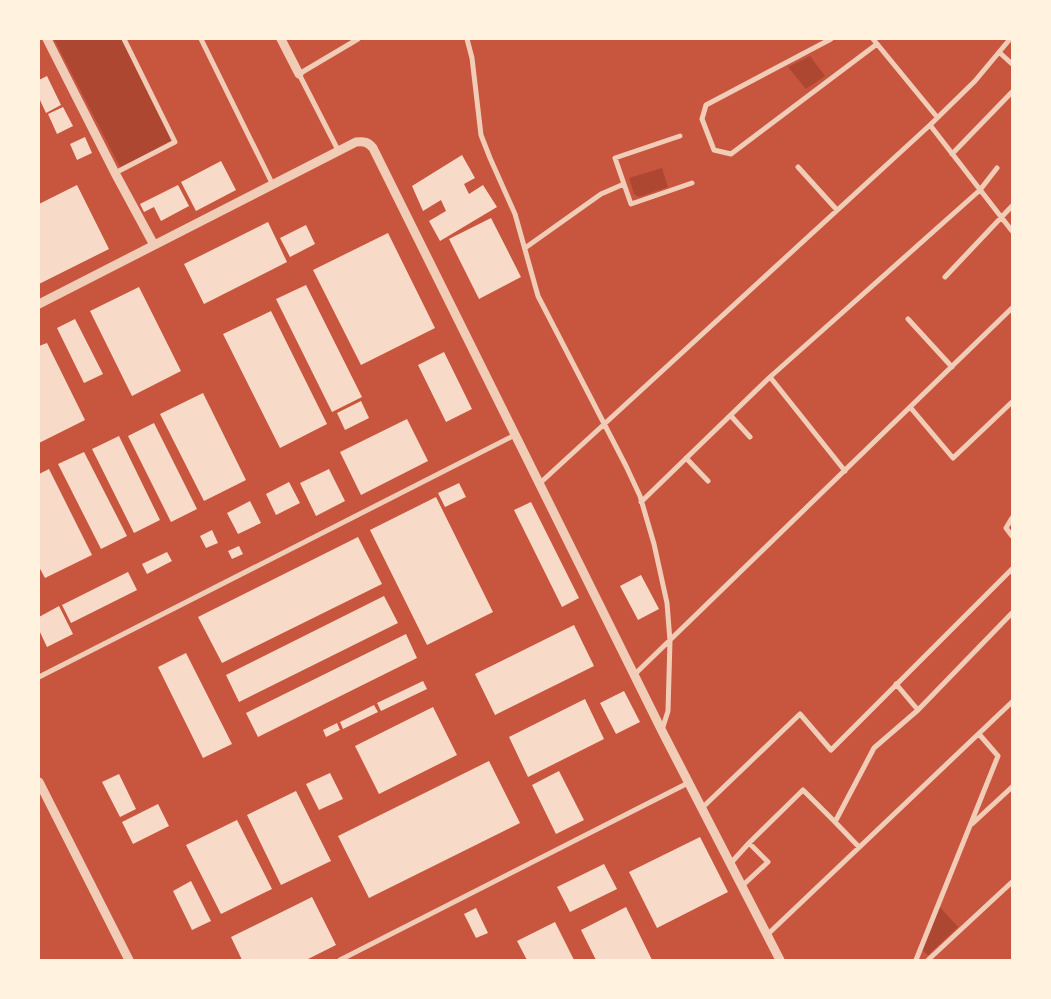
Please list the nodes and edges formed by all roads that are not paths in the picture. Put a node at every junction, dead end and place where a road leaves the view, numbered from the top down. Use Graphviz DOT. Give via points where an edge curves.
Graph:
graph roads {
  1 [pos="47,39"];
  2 [pos="124,39"];
  3 [pos="201,39"];
  4 [pos="281,39"];
  5 [pos="358,39"];
  6 [pos="466,39"];
  7 [pos="831,39"];
  8 [pos="873,39"];
  9 [pos="1010,39"];
  10 [pos="877,44"];
  11 [pos="999,52"];
  12 [pos="1012,64"];
  13 [pos="299,74"];
  14 [pos="1012,92"];
  15 [pos="937,117"];
  16 [pos="930,125"];
  17 [pos="680,136"];
  18 [pos="338,152"];
  19 [pos="952,154"];
  20 [pos="798,167"];
  21 [pos="996,168"];
  22 [pos="115,173"];
  23 [pos="692,183"];
  24 [pos="624,184"];
  25 [pos="273,185"];
  26 [pos="980,190"];
  27 [pos="1012,206"];
  28 [pos="836,210"];
  29 [pos="1002,218"];
  30 [pos="1012,231"];
  31 [pos="154,245"];
  32 [pos="525,248"];
  33 [pos="945,277"];
  34 [pos="39,304"];
  35 [pos="1012,308"];
  36 [pos="908,318"];
  37 [pos="952,367"];
  38 [pos="770,378"];
  39 [pos="1012,402"];
  40 [pos="910,407"];
  41 [pos="731,416"];
  42 [pos="605,424"];
  43 [pos="515,435"];
  44 [pos="750,437"];
  45 [pos="686,458"];
  46 [pos="845,470"];
  47 [pos="708,481"];
  48 [pos="539,484"];
  49 [pos="641,502"];
  50 [pos="1012,518"];
  51 [pos="1012,536"];
  52 [pos="1012,568"];
  53 [pos="1012,613"];
  54 [pos="670,640"];
  55 [pos="634,675"];
  56 [pos="39,677"];
  57 [pos="896,684"];
  58 [pos="1012,702"];
  59 [pos="918,710"];
  60 [pos="662,731"];
  61 [pos="979,734"];
  62 [pos="39,782"];
  63 [pos="688,783"];
  64 [pos="1012,787"];
  65 [pos="702,808"];
  66 [pos="835,822"];
  67 [pos="970,826"];
  68 [pos="749,843"];
  69 [pos="859,848"];
  70 [pos="730,864"];
  71 [pos="1012,882"];
  72 [pos="742,886"];
  73 [pos="766,935"];
  74 [pos="129,960"];
  75 [pos="340,960"];
  76 [pos="780,960"];
  77 [pos="916,960"];
  78 [pos="928,960"];
  1 -- 22 [label="street"];
  2 -- 22 [label="street" via="175,142"];
  3 -- 25 [label="street"];
  4 -- 13 [label="street"];
  5 -- 13 [label="street"];
  6 -- 32 [label="street" via="472,58 481,135 515,214"];
  7 -- 10 [label="street" via="706,104 702,119 714,150 731,154"];
  8 -- 10 [label="street"];
  9 -- 11 [label="street"];
  10 -- 15 [label="street"];
  11 -- 12 [label="street"];
  11 -- 15 [label="street" via="975,81"];
  13 -- 18 [label="street"];
  14 -- 19 [label="street"];
  15 -- 16 [label="street"];
  16 -- 19 [label="street"];
  16 -- 28 [label="street"];
  17 -- 24 [label="street" via="615,158"];
  18 -- 25 [label="street"];
  18 -- 43 [label="street" via="360,141 373,148"];
  19 -- 26 [label="street"];
  20 -- 28 [label="street"];
  21 -- 26 [label="street"];
  22 -- 31 [label="street"];
  23 -- 24 [label="street" via="631,204"];
  24 -- 32 [label="street" via="602,194"];
  25 -- 31 [label="street"];
  26 -- 29 [label="street"];
  26 -- 38 [label="street"];
  27 -- 29 [label="street"];
  28 -- 42 [label="street"];
  29 -- 30 [label="street"];
  29 -- 33 [label="street"];
  31 -- 34 [label="street"];
  32 -- 42 [label="street" via="538,296"];
  35 -- 37 [label="street"];
  36 -- 37 [label="street"];
  37 -- 40 [label="street"];
  38 -- 41 [label="street"];
  38 -- 46 [label="street"];
  39 -- 40 [label="street" via="954,458"];
  40 -- 46 [label="street"];
  41 -- 44 [label="street"];
  41 -- 45 [label="street"];
  42 -- 48 [label="street"];
  42 -- 49 [label="street"];
  43 -- 48 [label="street"];
  43 -- 56 [label="street"];
  45 -- 47 [label="street"];
  45 -- 49 [label="street"];
  46 -- 54 [label="street"];
  48 -- 55 [label="street"];
  49 -- 54 [label="street" via="667,603"];
  50 -- 51 [label="street" via="1006,528"];
  52 -- 57 [label="street"];
  53 -- 59 [label="street"];
  54 -- 55 [label="street"];
  54 -- 60 [label="street" via="668,711"];
  55 -- 60 [label="street"];
  57 -- 59 [label="street"];
  57 -- 65 [label="street" via="831,750 800,714"];
  58 -- 61 [label="street"];
  59 -- 66 [label="street" via="874,748"];
  60 -- 63 [label="street"];
  61 -- 67 [label="street" via="998,756"];
  61 -- 69 [label="street"];
  62 -- 74 [label="street"];
  63 -- 65 [label="street"];
  63 -- 75 [label="street"];
  64 -- 67 [label="street"];
  65 -- 70 [label="street"];
  66 -- 68 [label="street" via="803,790"];
  66 -- 69 [label="street"];
  67 -- 77 [label="street"];
  68 -- 70 [label="street"];
  68 -- 72 [label="street" via="768,862"];
  69 -- 73 [label="street"];
  70 -- 72 [label="street"];
  71 -- 78 [label="street"];
  72 -- 73 [label="street"];
  73 -- 76 [label="street"];
}
